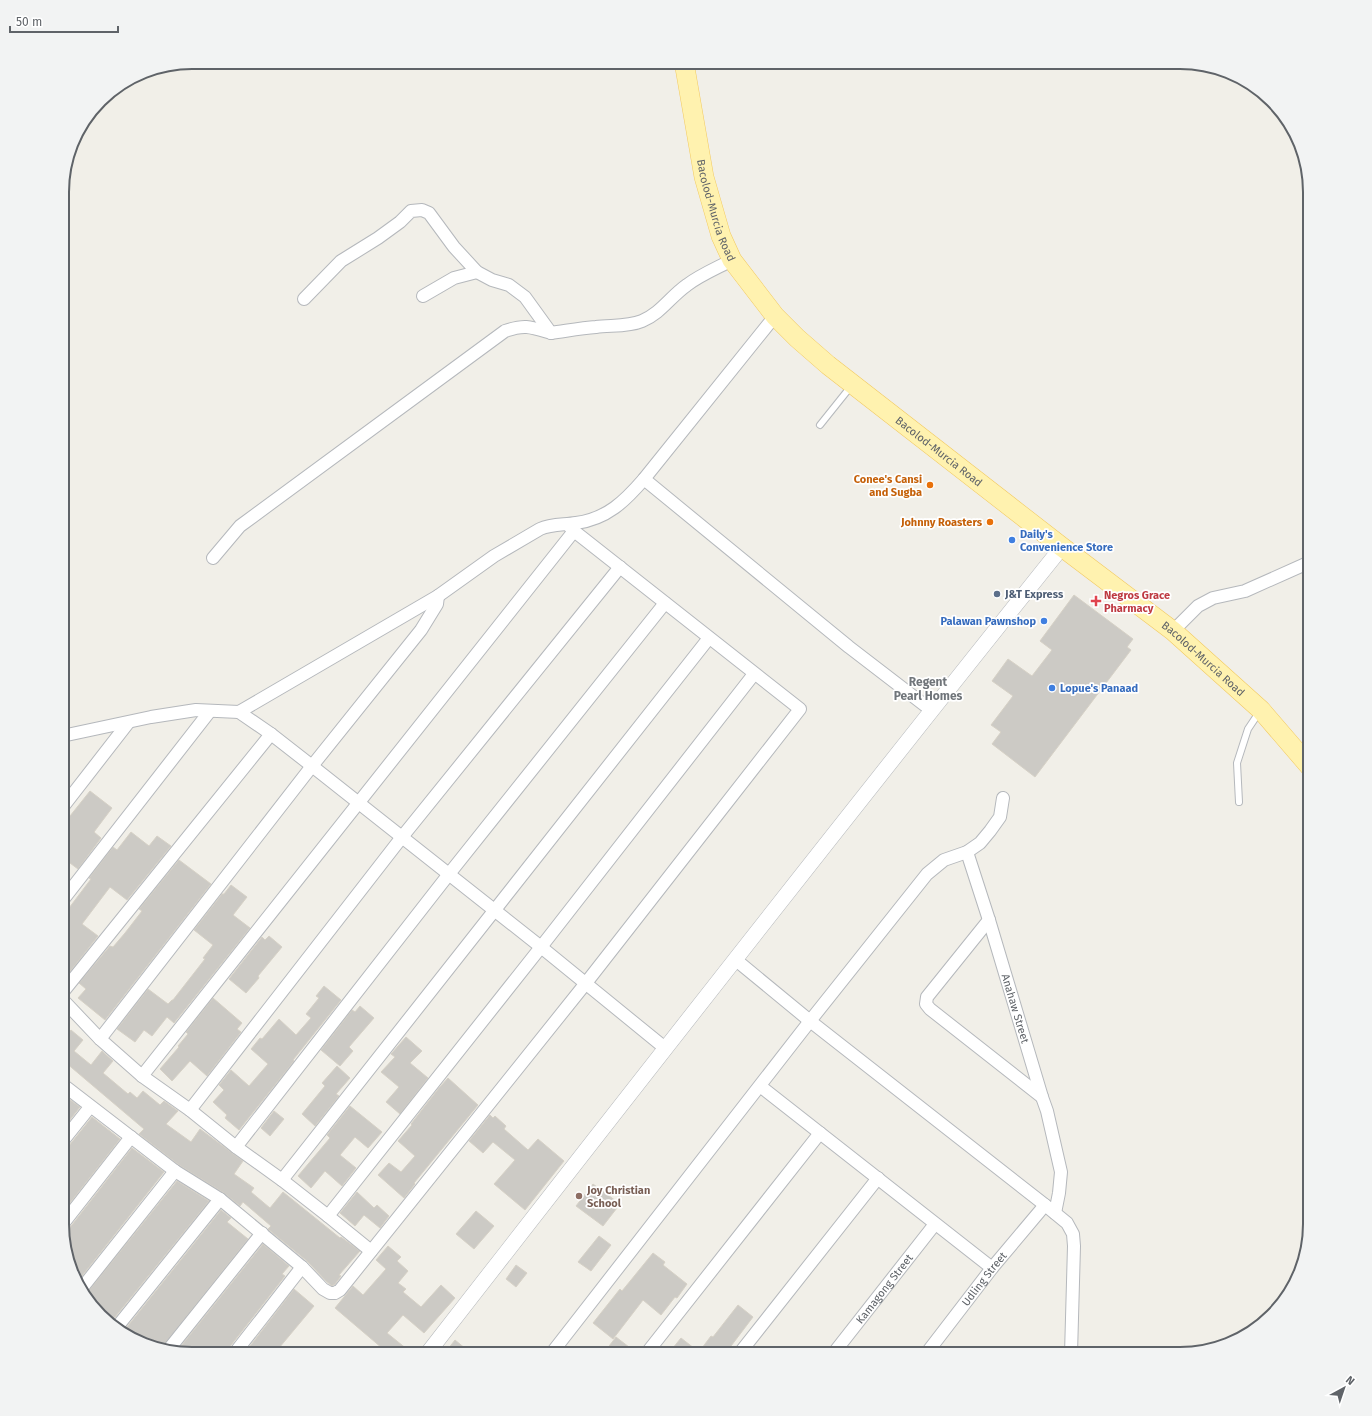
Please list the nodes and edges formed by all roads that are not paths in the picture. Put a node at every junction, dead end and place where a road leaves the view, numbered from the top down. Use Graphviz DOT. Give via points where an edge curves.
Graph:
graph roads {
  1 [pos="685,69"];
  2 [pos="732,260"];
  3 [pos="477,272"];
  4 [pos="423,296"];
  5 [pos="304,299"];
  6 [pos="775,316"];
  7 [pos="550,333"];
  8 [pos="853,384"];
  9 [pos="820,425"];
  10 [pos="644,479"];
  11 [pos="571,528"];
  12 [pos="1062,547"];
  13 [pos="213,558"];
  14 [pos="1303,565"];
  15 [pos="620,568"];
  16 [pos="438,596"];
  17 [pos="665,603"];
  18 [pos="1173,630"];
  19 [pos="709,638"];
  20 [pos="754,674"];
  21 [pos="931,710"];
  22 [pos="1261,710"];
  23 [pos="210,711"];
  24 [pos="239,712"];
  25 [pos="128,723"];
  26 [pos="271,734"];
  27 [pos="69,735"];
  28 [pos="1303,759"];
  29 [pos="312,766"];
  30 [pos="1003,798"];
  31 [pos="69,799"];
  32 [pos="1239,802"];
  33 [pos="359,803"];
  34 [pos="402,837"];
  35 [pos="967,852"];
  36 [pos="449,874"];
  37 [pos="69,892"];
  38 [pos="495,910"];
  39 [pos="989,920"];
  40 [pos="541,947"];
  41 [pos="736,960"];
  42 [pos="586,983"];
  43 [pos="69,984"];
  44 [pos="69,1007"];
  45 [pos="810,1021"];
  46 [pos="100,1039"];
  47 [pos="665,1048"];
  48 [pos="142,1076"];
  49 [pos="760,1086"];
  50 [pos="69,1090"];
  51 [pos="1042,1097"];
  52 [pos="90,1106"];
  53 [pos="190,1110"];
  54 [pos="69,1133"];
  55 [pos="820,1133"];
  56 [pos="131,1137"];
  57 [pos="236,1147"];
  58 [pos="175,1171"];
  59 [pos="878,1178"];
  60 [pos="282,1180"];
  61 [pos="220,1199"];
  62 [pos="1045,1204"];
  63 [pos="1055,1213"];
  64 [pos="69,1216"];
  65 [pos="328,1216"];
  66 [pos="935,1224"];
  67 [pos="262,1233"];
  68 [pos="371,1251"];
  69 [pos="302,1267"];
  70 [pos="992,1268"];
  71 [pos="85,1284"];
  72 [pos="121,1324"];
  73 [pos="172,1345"];
  74 [pos="239,1347"];
  75 [pos="432,1347"];
  76 [pos="557,1347"];
  77 [pos="652,1347"];
  78 [pos="745,1347"];
  79 [pos="838,1347"];
  80 [pos="931,1347"];
  81 [pos="1071,1347"];
  1 -- 2 [label="main road, Bacolod-Murcia Road" via="704,177 721,236"];
  2 -- 6 [label="main road, Bacolod-Murcia Road"];
  2 -- 7 [label="street" via="688,284 655,315 637,323"];
  3 -- 4 [label="street" via="454,278"];
  3 -- 5 [label="street" via="454,248 429,213 422,210 411,211 378,238 341,261"];
  3 -- 7 [label="street" via="509,285 525,297"];
  6 -- 8 [label="main road, Bacolod-Murcia Road" via="797,338"];
  6 -- 10 [label="street"];
  7 -- 13 [label="street" via="528,326 517,326 505,331 240,526"];
  8 -- 9 [label="lane"];
  8 -- 12 [label="main road, Bacolod-Murcia Road"];
  10 -- 11 [label="street" via="612,511"];
  10 -- 21 [label="street" via="849,647"];
  11 -- 15 [label="street"];
  11 -- 16 [label="street" via="540,528 494,556"];
  11 -- 33 [label="street"];
  12 -- 18 [label="main road, Bacolod-Murcia Road"];
  12 -- 21 [label="street"];
  14 -- 18 [label="street" via="1246,591 1213,598 1198,606"];
  15 -- 17 [label="street"];
  15 -- 34 [label="street"];
  16 -- 24 [label="street"];
  16 -- 29 [label="street" via="437,604 420,630"];
  17 -- 19 [label="street"];
  17 -- 36 [label="street"];
  18 -- 22 [label="main road, Bacolod-Murcia Road"];
  19 -- 20 [label="street"];
  19 -- 38 [label="street"];
  20 -- 40 [label="street"];
  20 -- 42 [label="street" via="800,709"];
  21 -- 41 [label="street"];
  22 -- 28 [label="main road, Bacolod-Murcia Road"];
  22 -- 32 [label="lane" via="1248,729 1237,763"];
  23 -- 24 [label="street"];
  23 -- 25 [label="street" via="196,710"];
  23 -- 37 [label="street"];
  24 -- 26 [label="street"];
  25 -- 27 [label="street"];
  25 -- 31 [label="street"];
  26 -- 29 [label="street"];
  26 -- 43 [label="street"];
  29 -- 33 [label="street"];
  29 -- 46 [label="street"];
  30 -- 35 [label="street" via="1000,817 980,843"];
  33 -- 34 [label="street"];
  33 -- 48 [label="street"];
  34 -- 36 [label="street"];
  34 -- 53 [label="street"];
  35 -- 39 [label="street, Anahaw Street"];
  35 -- 45 [label="street" via="944,860 927,874"];
  36 -- 38 [label="street"];
  36 -- 57 [label="street"];
  38 -- 40 [label="street"];
  38 -- 60 [label="street"];
  39 -- 51 [label="street, Anahaw Street"];
  39 -- 51 [label="street" via="927,997 926,1004"];
  40 -- 42 [label="street"];
  40 -- 65 [label="street"];
  41 -- 45 [label="street"];
  41 -- 47 [label="street"];
  42 -- 47 [label="street"];
  42 -- 68 [label="street"];
  44 -- 46 [label="street"];
  45 -- 49 [label="street"];
  45 -- 62 [label="street"];
  46 -- 48 [label="street"];
  47 -- 75 [label="street"];
  48 -- 53 [label="street"];
  49 -- 55 [label="street"];
  49 -- 76 [label="street"];
  50 -- 52 [label="street"];
  51 -- 63 [label="street, Anahaw Street" via="1061,1172"];
  52 -- 54 [label="street"];
  52 -- 56 [label="street"];
  53 -- 57 [label="street"];
  55 -- 59 [label="street"];
  55 -- 77 [label="street"];
  56 -- 58 [label="street"];
  56 -- 64 [label="street"];
  57 -- 60 [label="street"];
  58 -- 61 [label="street"];
  58 -- 71 [label="street"];
  59 -- 66 [label="street"];
  59 -- 78 [label="street"];
  60 -- 65 [label="street"];
  61 -- 67 [label="street"];
  61 -- 72 [label="street"];
  62 -- 63 [label="street"];
  62 -- 70 [label="street, Udling Street"];
  63 -- 81 [label="street" via="1067,1223 1073,1234"];
  65 -- 68 [label="street"];
  66 -- 70 [label="street"];
  66 -- 79 [label="street, Kamagong Street"];
  67 -- 69 [label="street"];
  67 -- 73 [label="street"];
  68 -- 69 [label="street" via="335,1293 323,1289"];
  69 -- 74 [label="street"];
  70 -- 80 [label="street, Udling Street"];
}
